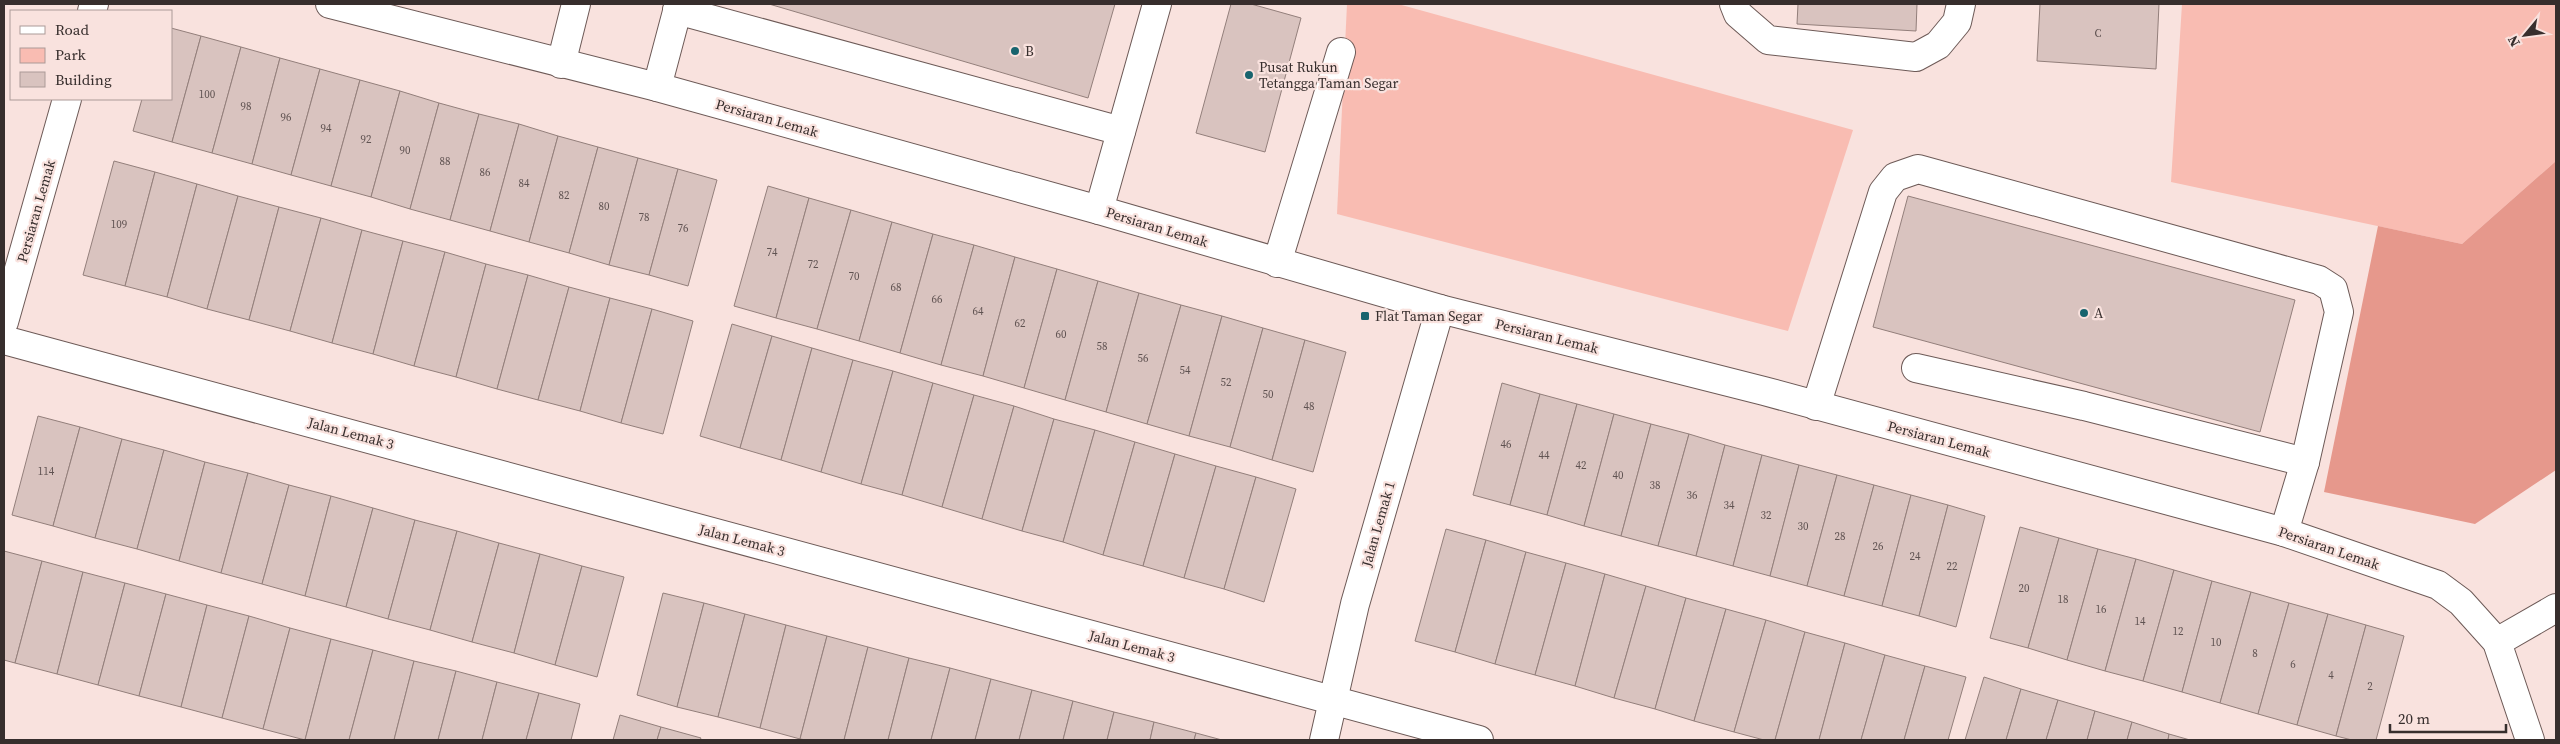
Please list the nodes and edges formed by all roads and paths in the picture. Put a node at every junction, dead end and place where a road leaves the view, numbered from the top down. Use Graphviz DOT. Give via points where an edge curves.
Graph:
graph roads {
  1 [pos="330,4"];
  2 [pos="576,4"];
  3 [pos="1157,4"];
  4 [pos="1734,4"];
  5 [pos="1961,4"];
  6 [pos="678,7"];
  7 [pos="1341,52"];
  8 [pos="561,64"];
  9 [pos="657,87"];
  10 [pos="67,100"];
  11 [pos="1121,131"];
  12 [pos="1099,210"];
  13 [pos="1277,263"];
  14 [pos="1440,309"];
  15 [pos="4,322"];
  16 [pos="4,340"];
  17 [pos="1916,368"];
  18 [pos="1816,406"];
  19 [pos="2306,462"];
  20 [pos="2284,532"];
  21 [pos="2556,608"];
  22 [pos="2497,642"];
  23 [pos="1333,701"];
  24 [pos="1324,740"];
  25 [pos="1479,740"];
  26 [pos="2530,740"];
  1 -- 8 [label="street, Persiaran Lemak"];
  2 -- 8 [label="street"];
  3 -- 11 [label="street"];
  4 -- 5 [label="street" via="1738,14 1768,40 1916,57 1938,45 1957,22"];
  6 -- 9 [label="street"];
  6 -- 11 [label="street"];
  7 -- 13 [label="street"];
  8 -- 9 [label="street, Persiaran Lemak"];
  9 -- 12 [label="street, Persiaran Lemak"];
  10 -- 15 [label="street, Persiaran Lemak"];
  11 -- 12 [label="street"];
  12 -- 13 [label="street, Persiaran Lemak"];
  13 -- 14 [label="street, Persiaran Lemak"];
  14 -- 18 [label="street, Persiaran Lemak"];
  14 -- 23 [label="street, Jalan Lemak 1" via="1355,604"];
  16 -- 23 [label="street, Jalan Lemak 3"];
  17 -- 19 [label="street"];
  18 -- 19 [label="street" via="1883,192 1896,177 1918,169 2319,280 2333,289 2339,312"];
  18 -- 20 [label="street, Persiaran Lemak"];
  19 -- 20 [label="street"];
  20 -- 22 [label="street, Persiaran Lemak" via="2438,585 2461,602"];
  21 -- 22 [label="street"];
  22 -- 26 [label="street, Persiaran Lemak"];
  23 -- 24 [label="street, Jalan Lemak 1"];
  23 -- 25 [label="street, Jalan Lemak 3"];
}
